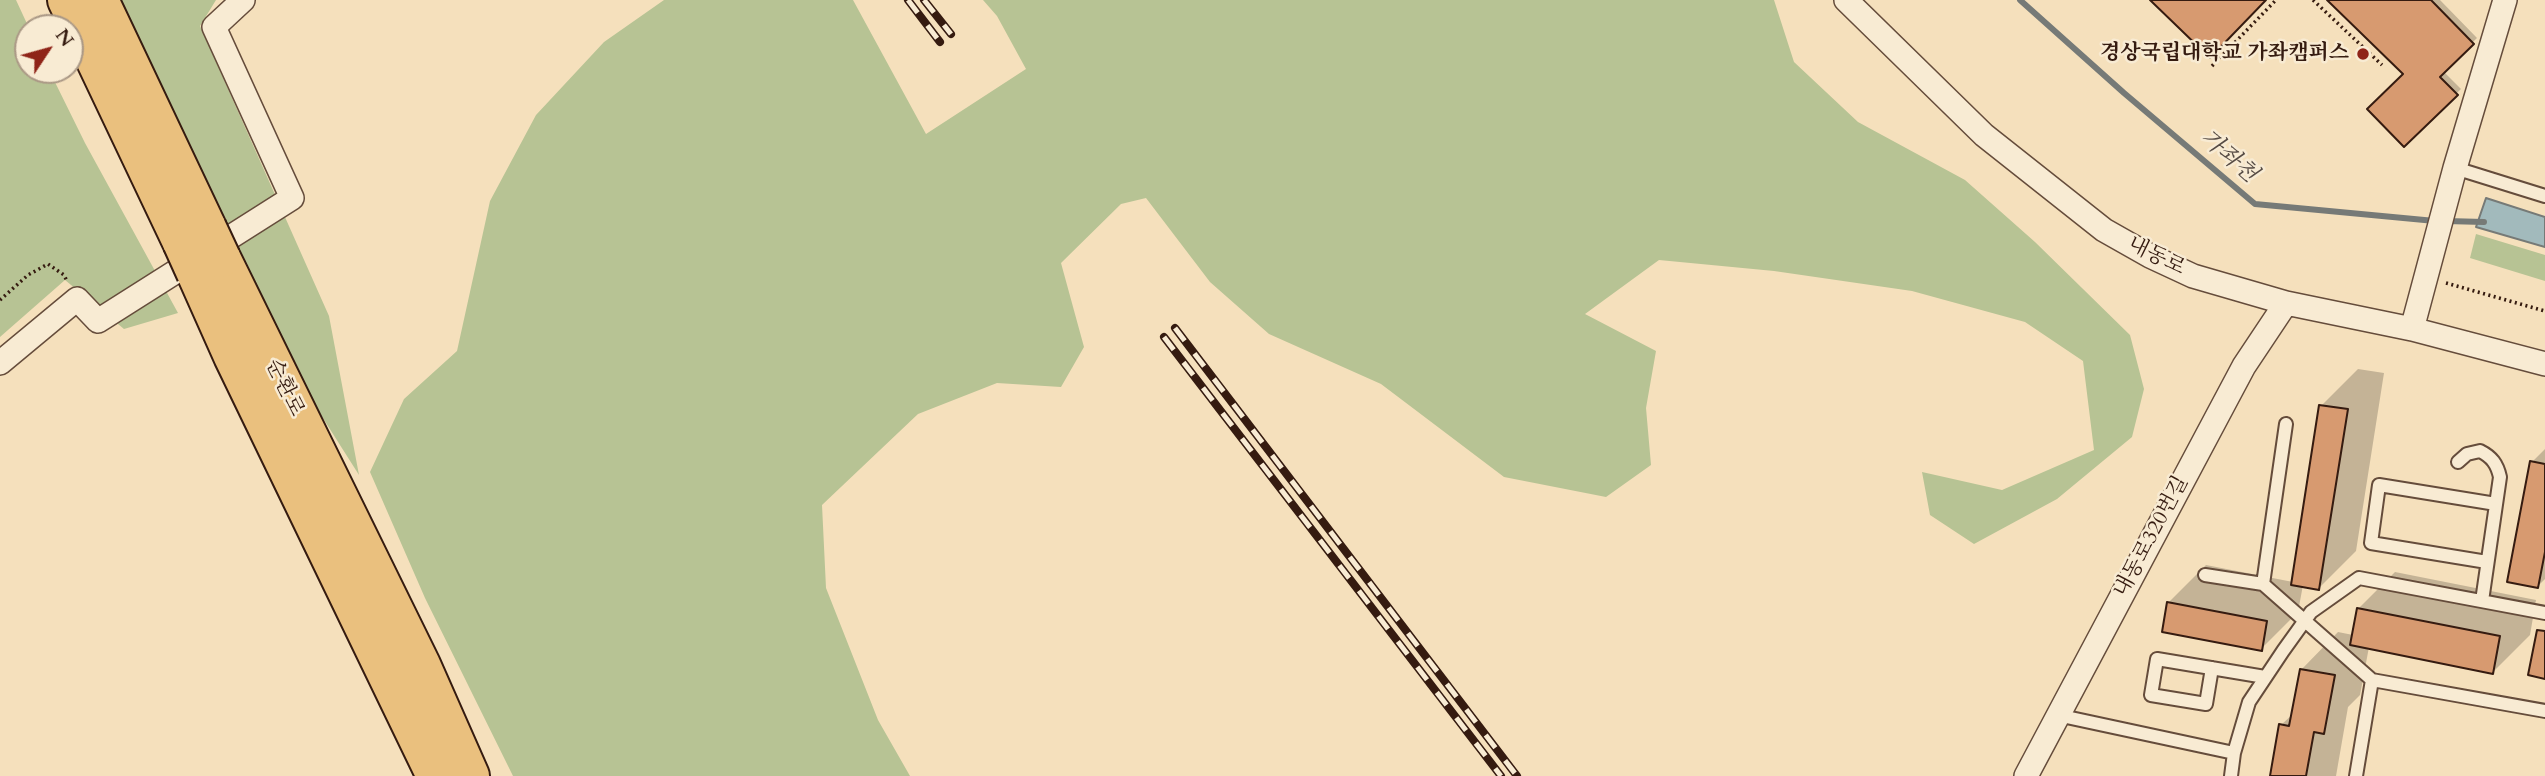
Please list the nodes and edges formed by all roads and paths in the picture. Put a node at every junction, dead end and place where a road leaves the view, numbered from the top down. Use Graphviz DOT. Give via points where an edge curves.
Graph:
graph roads {
  1 [pos="67,0"];
  2 [pos="99,0"];
  3 [pos="243,0"];
  4 [pos="1846,0"];
  5 [pos="2276,0"];
  6 [pos="2313,0"];
  7 [pos="2501,2"];
  8 [pos="2382,65"];
  9 [pos="2212,66"];
  10 [pos="2454,173"];
  11 [pos="2545,196"];
  12 [pos="201,250"];
  13 [pos="2427,271"];
  14 [pos="76,299"];
  15 [pos="0,300"];
  16 [pos="2286,303"];
  17 [pos="2545,311"];
  18 [pos="2412,329"];
  19 [pos="0,363"];
  20 [pos="2545,365"];
  21 [pos="2286,424"];
  22 [pos="2458,462"];
  23 [pos="2496,504"];
  24 [pos="2487,562"];
  25 [pos="2205,575"];
  26 [pos="2263,584"];
  27 [pos="2482,601"];
  28 [pos="2545,613"];
  29 [pos="2304,621"];
  30 [pos="2212,668"];
  31 [pos="2265,677"];
  32 [pos="2372,680"];
  33 [pos="2545,710"];
  34 [pos="2057,716"];
  35 [pos="2234,753"];
  36 [pos="434,756"];
  37 [pos="472,776"];
  38 [pos="2026,776"];
  39 [pos="2231,776"];
  40 [pos="2356,776"];
  1 -- 12 [label="highway, 순환로"];
  2 -- 12 [label="highway, 순환로"];
  3 -- 14 [label="street" via="214,27 292,198 98,321"];
  4 -- 16 [label="street, 내동로" via="1984,135 2104,230 2193,275"];
  5 -- 9 [label="path"];
  6 -- 8 [label="path"];
  7 -- 10 [label="street"];
  10 -- 11 [label="lane"];
  10 -- 13 [label="street"];
  12 -- 36 [label="highway, 순환로" via="421,665"];
  13 -- 17 [label="path"];
  13 -- 18 [label="street"];
  14 -- 15 [label="path" via="64,275 48,264"];
  14 -- 19 [label="street"];
  16 -- 18 [label="street, 내동로"];
  16 -- 34 [label="street, 내동로320번길" via="2244,366"];
  18 -- 20 [label="street, 내동로"];
  21 -- 26 [label="lane"];
  22 -- 23 [label="lane" via="2480,451 2489,456 2500,477"];
  23 -- 24 [label="lane"];
  23 -- 24 [label="lane" via="2379,485 2371,543"];
  24 -- 27 [label="lane"];
  25 -- 26 [label="lane"];
  26 -- 29 [label="lane"];
  27 -- 28 [label="lane"];
  27 -- 29 [label="lane" via="2359,578"];
  29 -- 31 [label="lane"];
  29 -- 32 [label="lane"];
  30 -- 30 [label="lane" via="2157,659 2151,695 2206,704"];
  30 -- 31 [label="lane"];
  31 -- 35 [label="lane" via="2249,702"];
  32 -- 33 [label="lane"];
  32 -- 40 [label="lane"];
  34 -- 35 [label="lane"];
  34 -- 38 [label="street, 내동로320번길"];
  35 -- 39 [label="lane"];
  36 -- 37 [label="highway, 순환로"];
}
